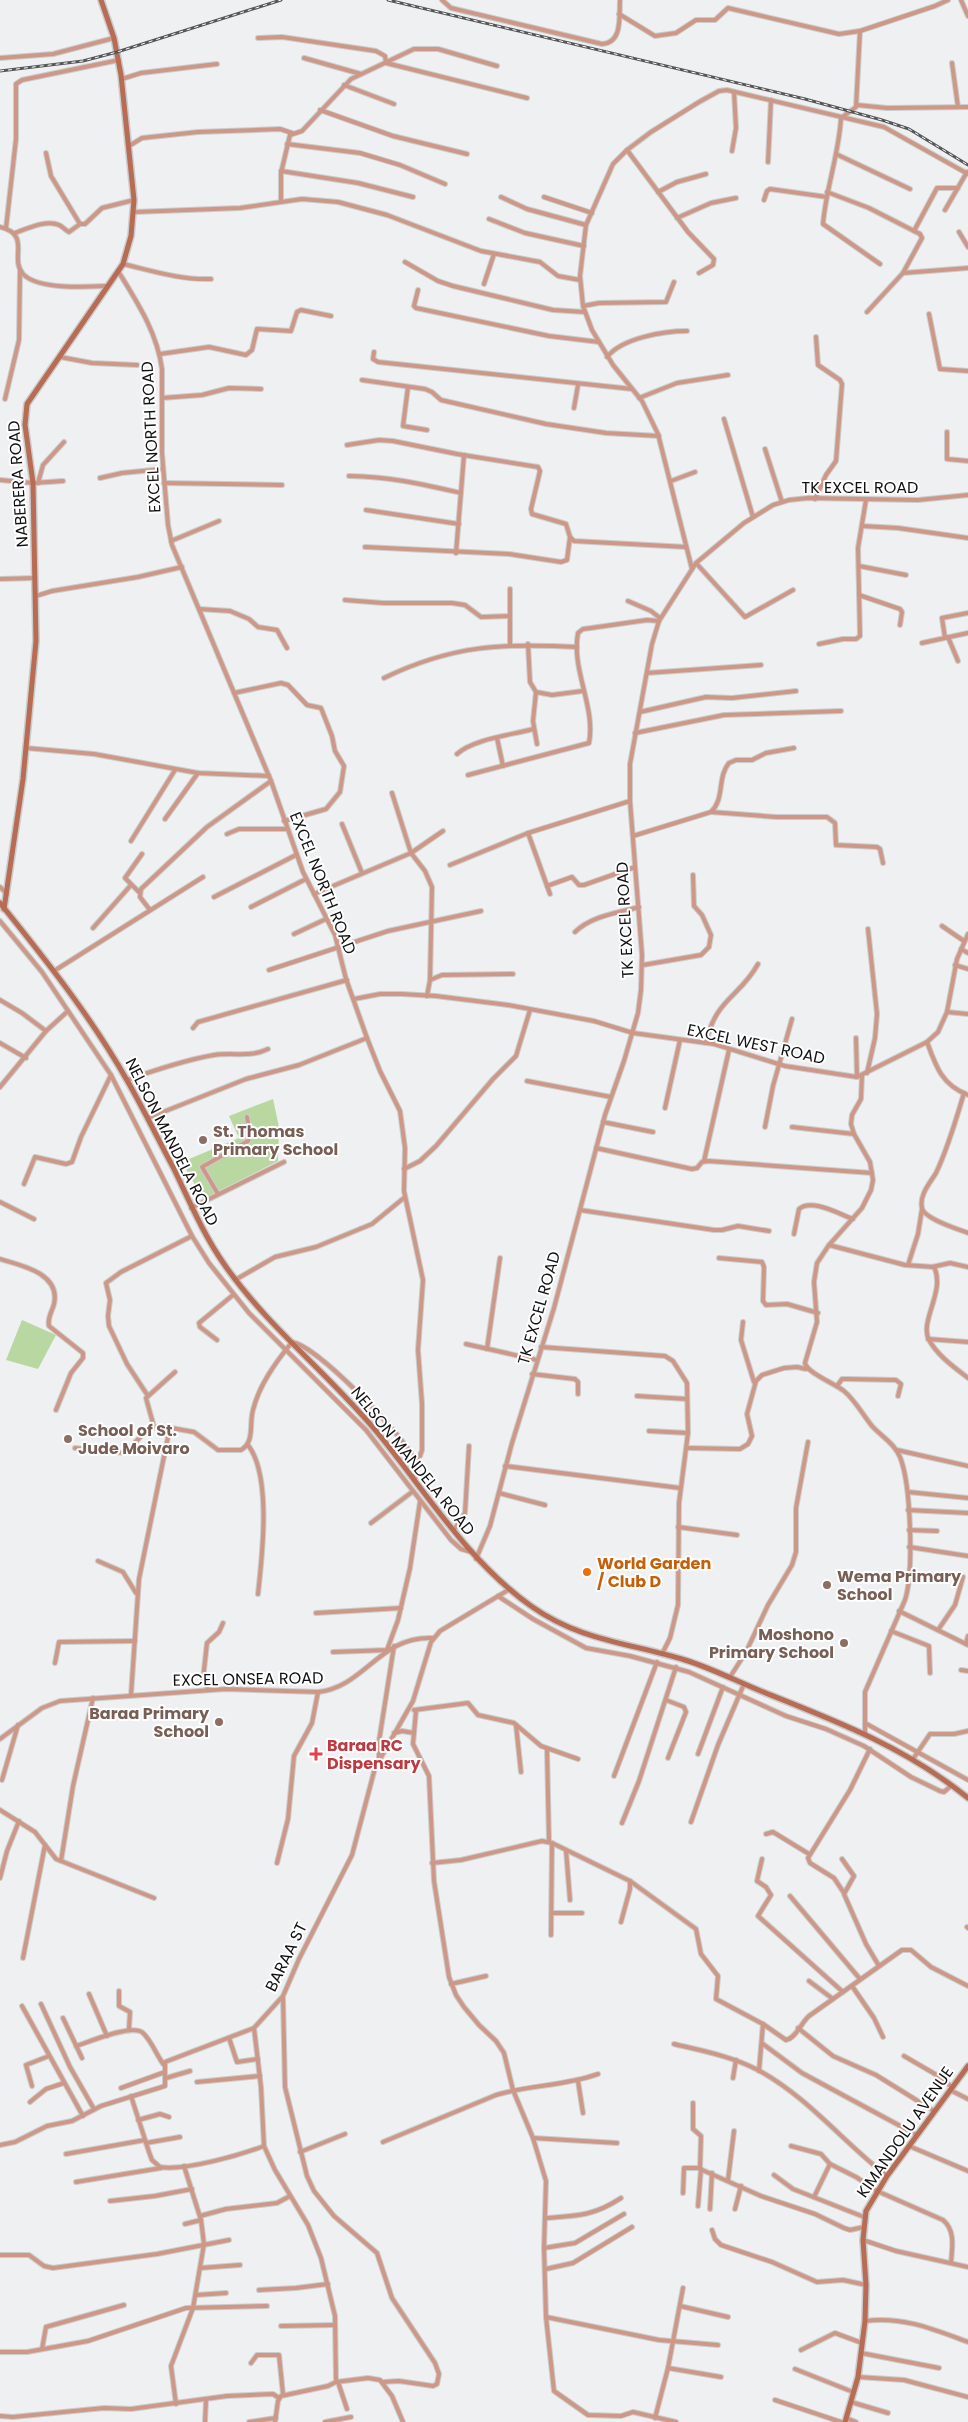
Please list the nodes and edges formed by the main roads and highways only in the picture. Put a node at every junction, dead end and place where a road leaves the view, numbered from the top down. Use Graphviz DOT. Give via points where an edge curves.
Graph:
graph roads {
  1 [pos="101,0"];
  2 [pos="0,904"];
  3 [pos="4,909"];
  4 [pos="968,1798"];
  5 [pos="968,2066"];
  6 [pos="844,2421"];
  1 -- 3 [label="main road, NABERERA ROAD" via="114,38 122,79 135,212 123,264 27,404 25,425 35,483 36,641 26,748"];
  2 -- 3 [label="main road, NELSON MANDELA ROAD"];
  3 -- 4 [label="main road, NELSON MANDELA ROAD" via="95,1028 148,1118 191,1208 235,1280 366,1418 476,1559 548,1618 580,1633 662,1654 730,1677 865,1733 913,1759"];
  5 -- 6 [label="main road, KIMANDOLU AVENUE" via="887,2176 866,2211 863,2240 865,2320 858,2377"];
}
